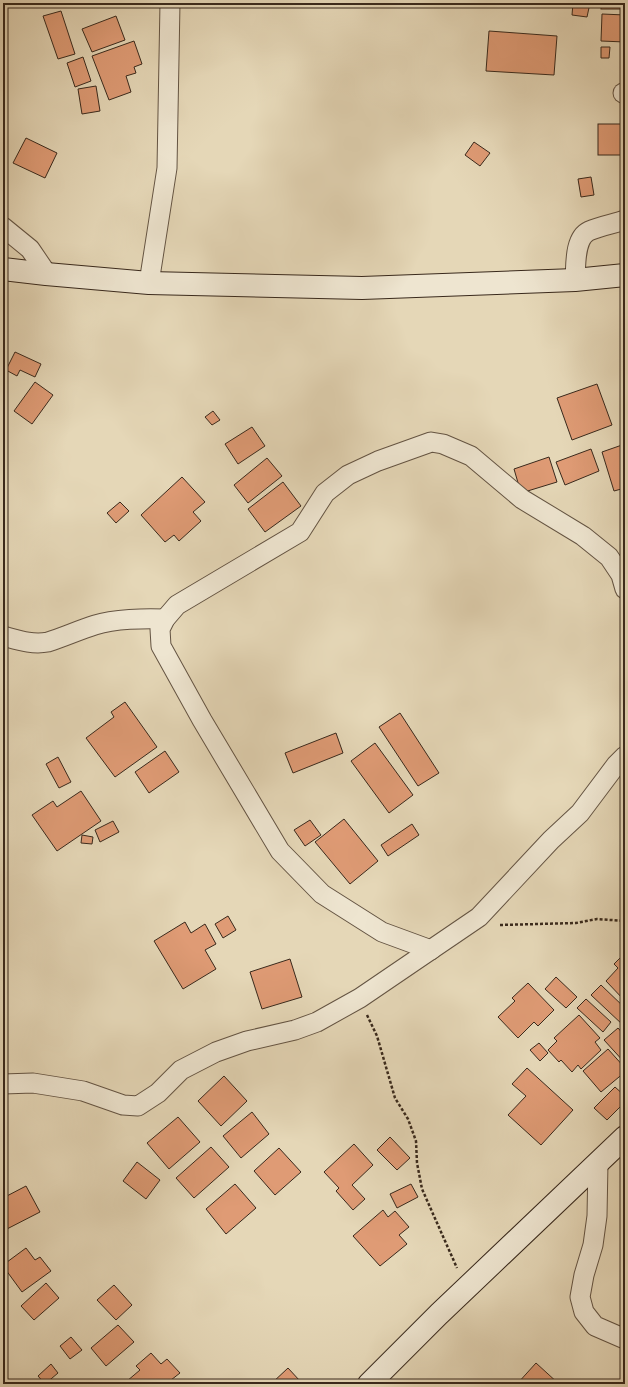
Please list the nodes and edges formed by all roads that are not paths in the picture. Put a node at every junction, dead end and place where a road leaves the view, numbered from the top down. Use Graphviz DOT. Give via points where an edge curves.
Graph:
graph roads {
  1 [pos="170,3"];
  2 [pos="625,220"];
  3 [pos="3,227"];
  4 [pos="3,269"];
  5 [pos="47,274"];
  6 [pos="625,275"];
  7 [pos="575,280"];
  8 [pos="149,283"];
  9 [pos="625,590"];
  10 [pos="165,618"];
  11 [pos="3,636"];
  12 [pos="625,756"];
  13 [pos="431,950"];
  14 [pos="3,1084"];
  15 [pos="625,1137"];
  16 [pos="598,1163"];
  17 [pos="625,1339"];
  18 [pos="369,1384"];
  1 -- 8 [label="street" via="167,168"];
  2 -- 7 [label="street" via="588,231 581,238"];
  3 -- 5 [label="street" via="30,249"];
  4 -- 5 [label="main road"];
  5 -- 8 [label="main road"];
  6 -- 7 [label="main road"];
  7 -- 8 [label="main road" via="362,288"];
  9 -- 10 [label="street" via="621,576 609,557 584,536 522,499 471,456 443,444 431,442 348,475 325,493 300,532 178,605"];
  10 -- 11 [label="street" via="133,619 96,625 40,644"];
  10 -- 13 [label="street" via="160,629 161,646 280,851 322,894 382,932"];
  12 -- 13 [label="street" via="580,813 479,917"];
  13 -- 14 [label="street" via="360,998 317,1022 247,1041 216,1052 181,1070 158,1093 138,1106 123,1105 83,1091 33,1083"];
  15 -- 16 [label="main road"];
  16 -- 17 [label="street" via="598,1216 580,1297 584,1312 595,1326"];
  16 -- 18 [label="main road"];
}
